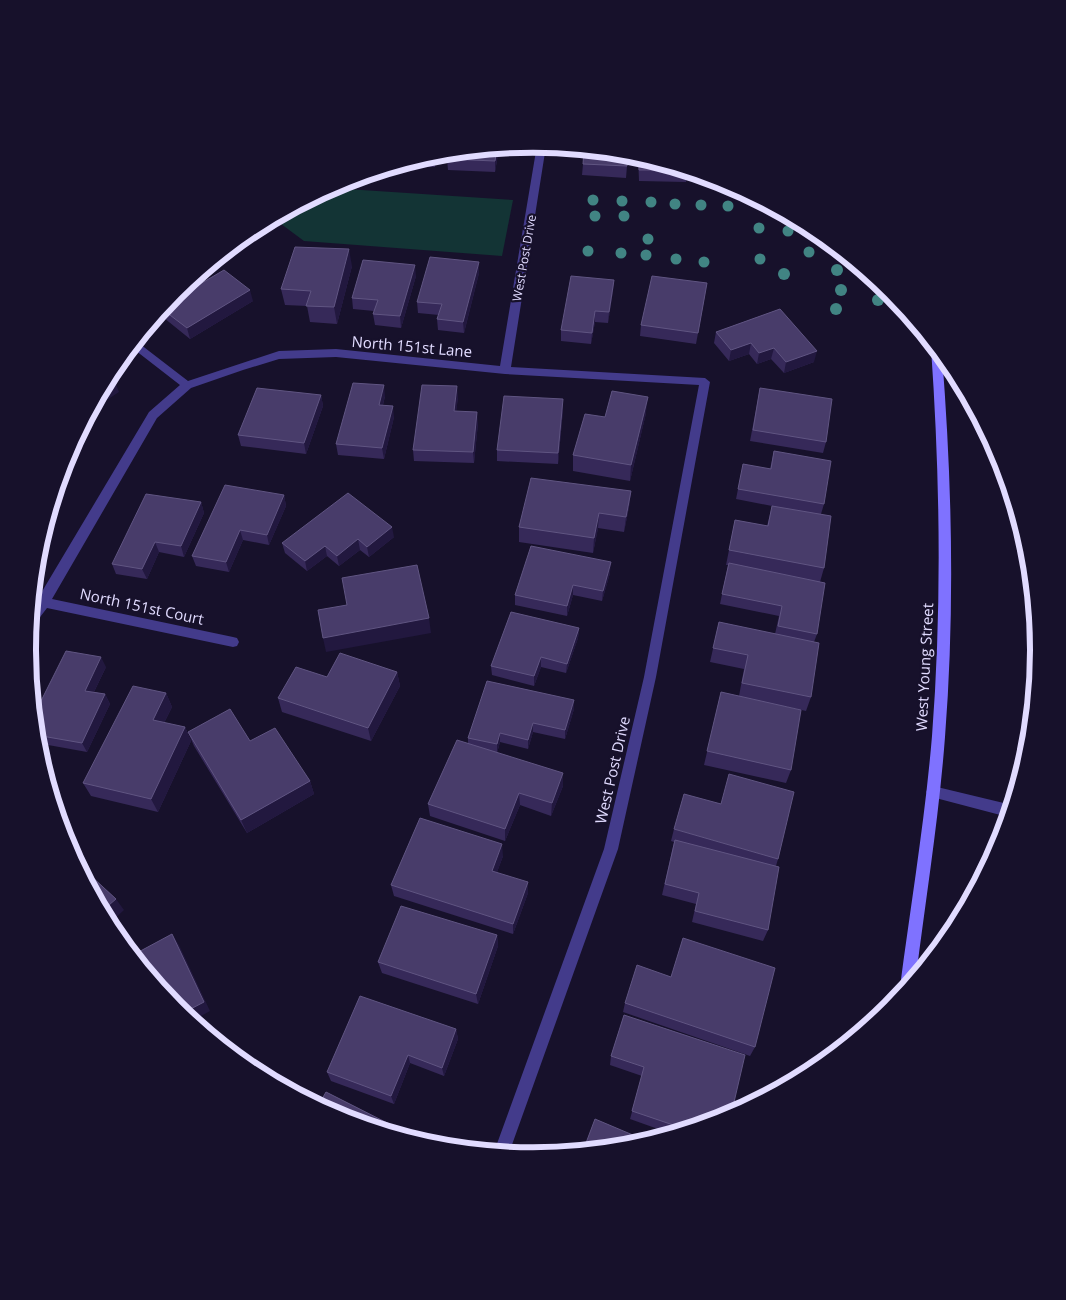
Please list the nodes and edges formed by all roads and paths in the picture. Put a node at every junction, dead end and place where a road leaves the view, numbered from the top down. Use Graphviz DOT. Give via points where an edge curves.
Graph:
graph roads {
  1 [pos="541,153"];
  2 [pos="139,348"];
  3 [pos="937,361"];
  4 [pos="505,370"];
  5 [pos="706,382"];
  6 [pos="186,385"];
  7 [pos="44,602"];
  8 [pos="38,611"];
  9 [pos="233,642"];
  10 [pos="933,792"];
  11 [pos="1003,810"];
  12 [pos="909,975"];
  13 [pos="504,1146"];
  1 -- 4 [label="street, West Post Drive"];
  2 -- 6 [label="street"];
  3 -- 10 [label="street, West Young Street" via="944,559"];
  4 -- 5 [label="street, North 151st Lane"];
  4 -- 6 [label="street, North 151st Lane" via="336,353 280,354"];
  5 -- 13 [label="street, West Post Drive" via="650,677 610,849"];
  6 -- 7 [label="street" via="153,415"];
  7 -- 8 [label="street"];
  7 -- 9 [label="street, North 151st Court"];
  10 -- 11 [label="street"];
  10 -- 12 [label="street, West Young Street"];
}
